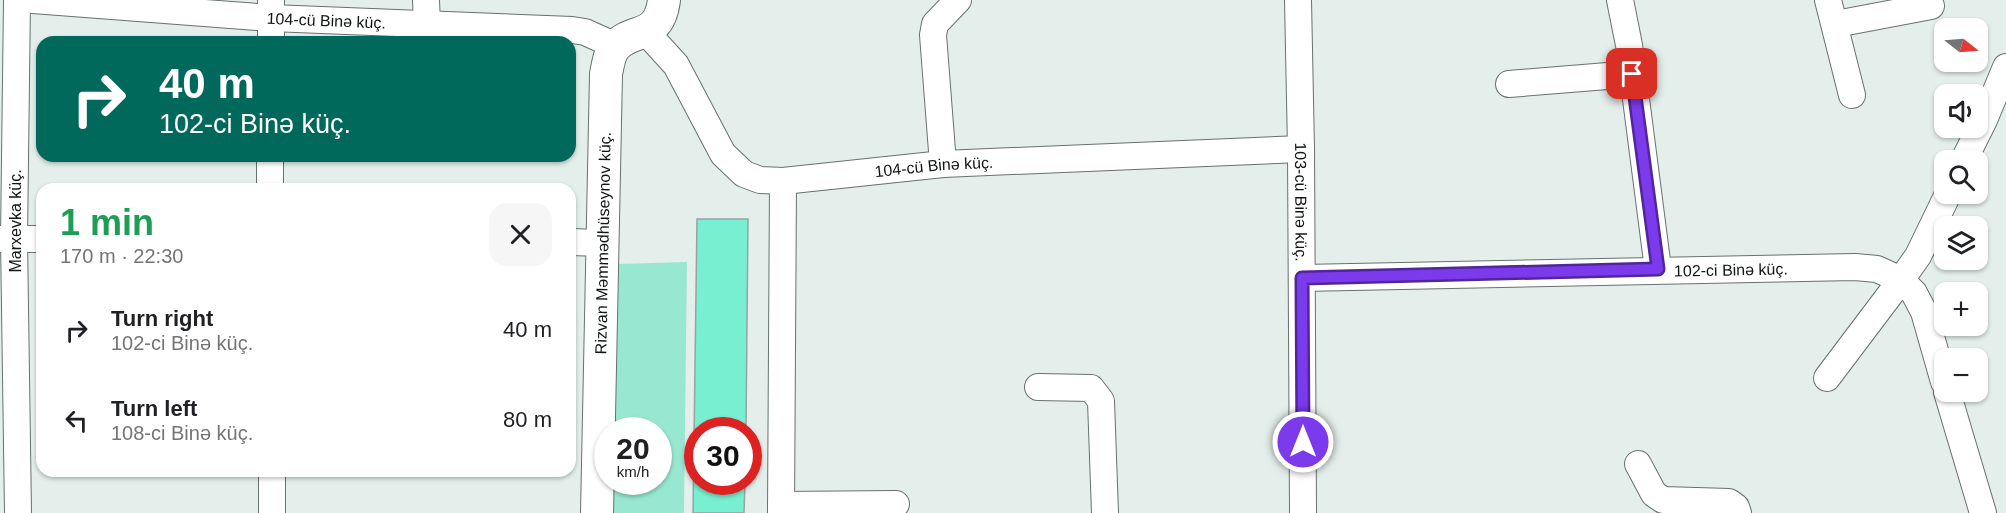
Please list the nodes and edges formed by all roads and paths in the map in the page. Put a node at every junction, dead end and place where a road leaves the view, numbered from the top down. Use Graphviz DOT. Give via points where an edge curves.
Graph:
graph roads {
  1 [pos="16,0"];
  2 [pos="33,0"];
  3 [pos="664,0"];
  4 [pos="958,0"];
  5 [pos="1298,0"];
  6 [pos="1620,0"];
  7 [pos="1828,0"];
  8 [pos="1930,6"];
  9 [pos="427,12"];
  10 [pos="271,20"];
  11 [pos="1836,24"];
  12 [pos="646,32"];
  13 [pos="616,46"];
  14 [pos="2006,67"];
  15 [pos="1632,74"];
  16 [pos="1509,84"];
  17 [pos="1852,94"];
  18 [pos="1301,149"];
  19 [pos="1969,150"];
  20 [pos="270,162"];
  21 [pos="943,164"];
  22 [pos="783,181"];
  23 [pos="270,183"];
  24 [pos="1943,204"];
  25 [pos="7,239"];
  26 [pos="36,239"];
  27 [pos="576,242"];
  28 [pos="602,243"];
  29 [pos="1658,269"];
  30 [pos="1302,278"];
  31 [pos="1901,280"];
  32 [pos="1934,348"];
  33 [pos="1827,378"];
  34 [pos="1038,387"];
  35 [pos="1950,402"];
  36 [pos="1638,464"];
  37 [pos="272,477"];
  38 [pos="896,504"];
  39 [pos="781,509"];
  40 [pos="18,513"];
  41 [pos="272,513"];
  42 [pos="597,513"];
  43 [pos="1105,513"];
  44 [pos="1303,513"];
  45 [pos="1738,513"];
  46 [pos="1983,513"];
  1 -- 25 [label="street, Marxevka küç."];
  2 -- 10 [label="street, 104-cü Binə küç."];
  3 -- 12 [label="street" via="657,22"];
  4 -- 21 [label="street" via="935,24 933,35"];
  5 -- 18 [label="street, 103-cü Binə küç."];
  6 -- 15 [label="street"];
  7 -- 11 [label="street"];
  8 -- 11 [label="street"];
  9 -- 10 [label="street, 104-cü Binə küç."];
  9 -- 13 [label="street, 104-cü Binə küç." via="572,30"];
  11 -- 17 [label="street"];
  12 -- 13 [label="street"];
  12 -- 22 [label="street, 104-cü Binə küç." via="676,65 723,154 744,174 760,180"];
  13 -- 28 [label="street, Rizvan Məmmədhüseynov küç." via="606,74"];
  14 -- 19 [label="street"];
  15 -- 16 [label="street"];
  15 -- 29 [label="street"];
  18 -- 21 [label="street, 104-cü Binə küç."];
  18 -- 30 [label="street, 103-cü Binə küç."];
  20 -- 23 [label="street"];
  21 -- 22 [label="street, 104-cü Binə küç."];
  22 -- 39 [label="street"];
  24 -- 31 [label="street" via="1918,256"];
  25 -- 26 [label="street"];
  25 -- 40 [label="street, Marxevka küç."];
  27 -- 28 [label="street"];
  28 -- 42 [label="street, Rizvan Məmmədhüseynov küç."];
  29 -- 30 [label="street, 102-ci Binə küç."];
  29 -- 31 [label="street, 102-ci Binə küç." via="1855,267 1877,268"];
  30 -- 44 [label="street, 103-cü Binə küç."];
  31 -- 32 [label="street, 102-ci Binə küç." via="1924,312"];
  31 -- 33 [label="street"];
  34 -- 43 [label="street" via="1091,388 1101,401"];
  35 -- 46 [label="street"];
  36 -- 45 [label="street" via="1653,494 1663,500 1729,502"];
  37 -- 41 [label="street"];
  38 -- 39 [label="street"];
}
